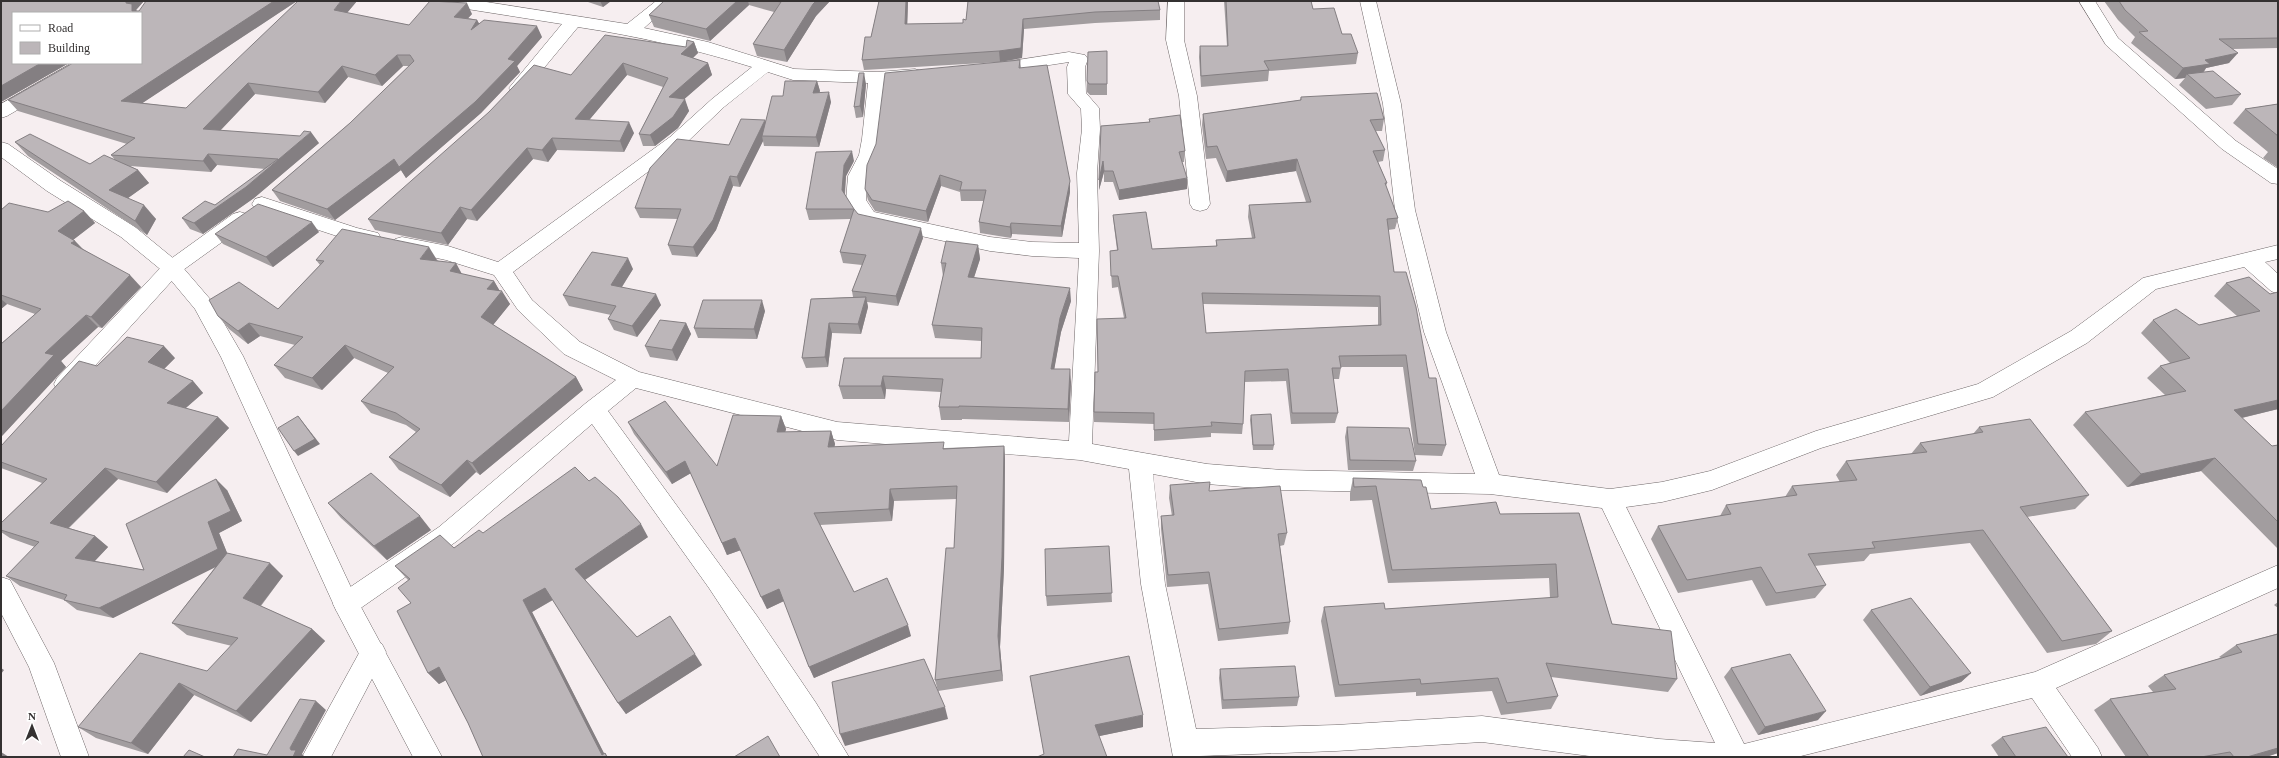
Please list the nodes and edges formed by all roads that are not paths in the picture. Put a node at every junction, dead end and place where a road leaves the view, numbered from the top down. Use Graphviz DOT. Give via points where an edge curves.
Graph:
graph roads {
  1 [pos="448,1"];
  2 [pos="666,1"];
  3 [pos="1176,1"];
  4 [pos="1368,1"];
  5 [pos="2087,1"];
  6 [pos="497,5"];
  7 [pos="574,21"];
  8 [pos="631,30"];
  9 [pos="83,64"];
  10 [pos="764,66"];
  11 [pos="972,70"];
  12 [pos="932,73"];
  13 [pos="878,78"];
  14 [pos="504,102"];
  15 [pos="1,112"];
  16 [pos="1,148"];
  17 [pos="2278,178"];
  18 [pos="279,189"];
  19 [pos="262,204"];
  20 [pos="1200,204"];
  21 [pos="372,220"];
  22 [pos="355,235"];
  23 [pos="1089,251"];
  24 [pos="2278,252"];
  25 [pos="2248,259"];
  26 [pos="172,268"];
  27 [pos="501,270"];
  28 [pos="2278,286"];
  29 [pos="633,379"];
  30 [pos="49,402"];
  31 [pos="594,409"];
  32 [pos="1080,451"];
  33 [pos="1140,462"];
  34 [pos="1490,484"];
  35 [pos="1610,499"];
  36 [pos="2278,576"];
  37 [pos="1,588"];
  38 [pos="346,604"];
  39 [pos="373,652"];
  40 [pos="2038,684"];
  41 [pos="1186,750"];
  42 [pos="75,757"];
  43 [pos="316,757"];
  44 [pos="428,757"];
  45 [pos="835,757"];
  46 [pos="1719,757"];
  47 [pos="1736,757"];
  48 [pos="1744,757"];
  49 [pos="2088,757"];
  1 -- 6 [label="street"];
  2 -- 8 [label="street"];
  3 -- 20 [label="street" via="1175,40 1188,96"];
  4 -- 34 [label="street" via="1392,104 1405,210 1435,332"];
  5 -- 17 [label="street" via="2112,41 2228,145"];
  6 -- 7 [label="street"];
  7 -- 8 [label="street"];
  7 -- 14 [label="street" via="526,80"];
  8 -- 10 [label="street" via="702,46"];
  9 -- 15 [label="street"];
  10 -- 13 [label="street" via="793,74"];
  10 -- 27 [label="street" via="718,103 677,141"];
  11 -- 23 [label="street" via="1069,57 1079,59 1076,67 1077,94 1090,108 1087,173"];
  12 -- 13 [label="street"];
  13 -- 23 [label="street" via="871,139 868,155 858,176 856,201 868,218 990,244 1032,249"];
  16 -- 26 [label="street" via="54,186 128,232"];
  18 -- 19 [label="street"];
  19 -- 22 [label="street"];
  19 -- 26 [label="street"];
  21 -- 22 [label="street"];
  22 -- 27 [label="street" via="448,253"];
  23 -- 32 [label="street"];
  24 -- 25 [label="street"];
  25 -- 28 [label="street"];
  25 -- 35 [label="street" via="2150,283 2079,337 1985,391 1816,440 1712,480 1662,492"];
  26 -- 30 [label="street"];
  26 -- 38 [label="street" via="204,304 232,356"];
  27 -- 29 [label="street" via="525,305 572,348"];
  29 -- 31 [label="street"];
  29 -- 32 [label="street" via="836,431"];
  31 -- 38 [label="street" via="448,534"];
  31 -- 45 [label="street" via="673,515 800,701"];
  32 -- 33 [label="street"];
  33 -- 34 [label="street" via="1207,474 1282,480"];
  33 -- 41 [label="street" via="1153,584"];
  34 -- 35 [label="street"];
  35 -- 47 [label="street"];
  36 -- 40 [label="street"];
  37 -- 42 [label="street" via="41,663"];
  38 -- 39 [label="street"];
  39 -- 43 [label="street"];
  39 -- 44 [label="street"];
  40 -- 48 [label="street"];
  40 -- 49 [label="street"];
  41 -- 46 [label="street" via="1482,729 1659,752"];
}
